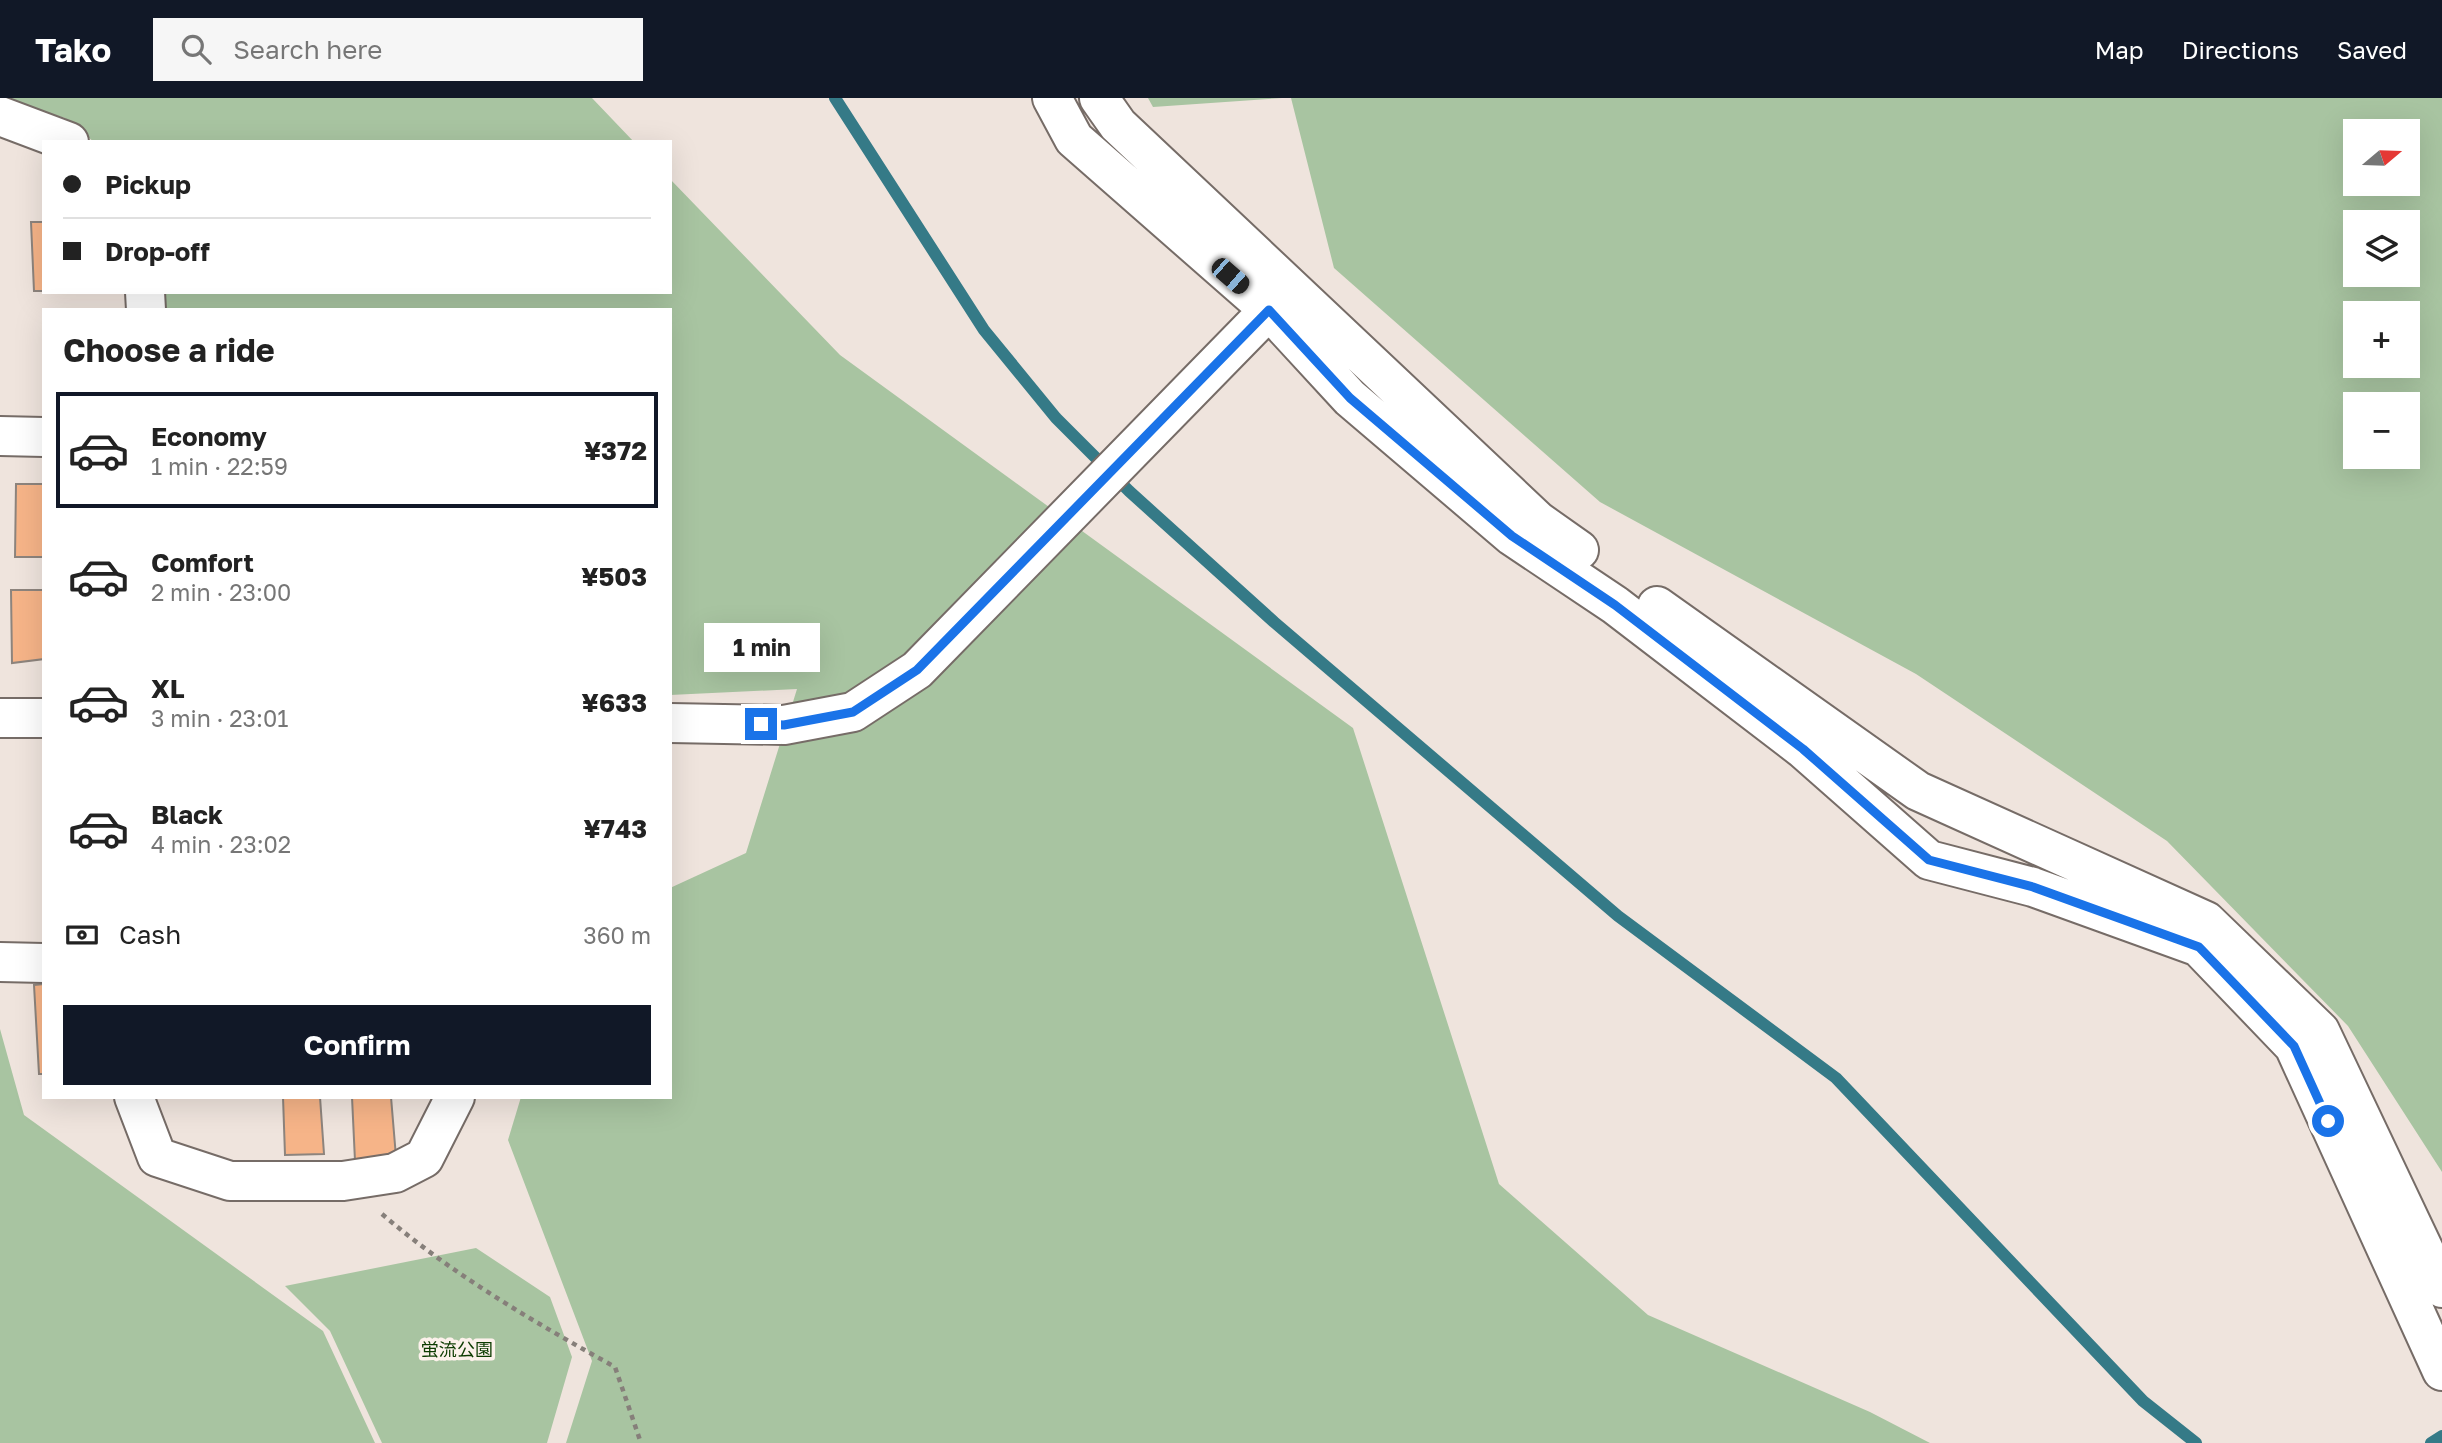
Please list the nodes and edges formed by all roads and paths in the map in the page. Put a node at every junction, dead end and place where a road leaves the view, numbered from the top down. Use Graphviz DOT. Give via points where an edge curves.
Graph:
graph roads {
  1 [pos="1052,98"];
  2 [pos="1099,98"];
  3 [pos="0,116"];
  4 [pos="64,140"];
  5 [pos="1269,310"];
  6 [pos="0,436"];
  7 [pos="42,437"];
  8 [pos="0,718"];
  9 [pos="42,718"];
  10 [pos="672,723"];
  11 [pos="0,962"];
  12 [pos="42,963"];
  13 [pos="135,1099"];
  14 [pos="454,1099"];
  15 [pos="343,1181"];
  16 [pos="2442,1288"];
  17 [pos="2442,1371"];
  18 [pos="641,1443"];
  1 -- 5 [label="street" via="1074,139"];
  2 -- 16 [label="street" via="1118,125 1538,521 1918,791 2206,921 2320,1031"];
  3 -- 4 [label="street"];
  5 -- 10 [label="street" via="917,670 853,712 784,725"];
  5 -- 17 [label="street" via="1350,398 1512,536 1615,605 1792,741 1929,860 2033,887 2199,947 2294,1046"];
  6 -- 7 [label="street"];
  8 -- 9 [label="street"];
  11 -- 12 [label="street"];
  13 -- 15 [label="street" via="157,1157 230,1181"];
  14 -- 15 [label="street" via="424,1157 395,1173"];
  15 -- 18 [label="path" via="407,1236 519,1313 615,1367"];
}
